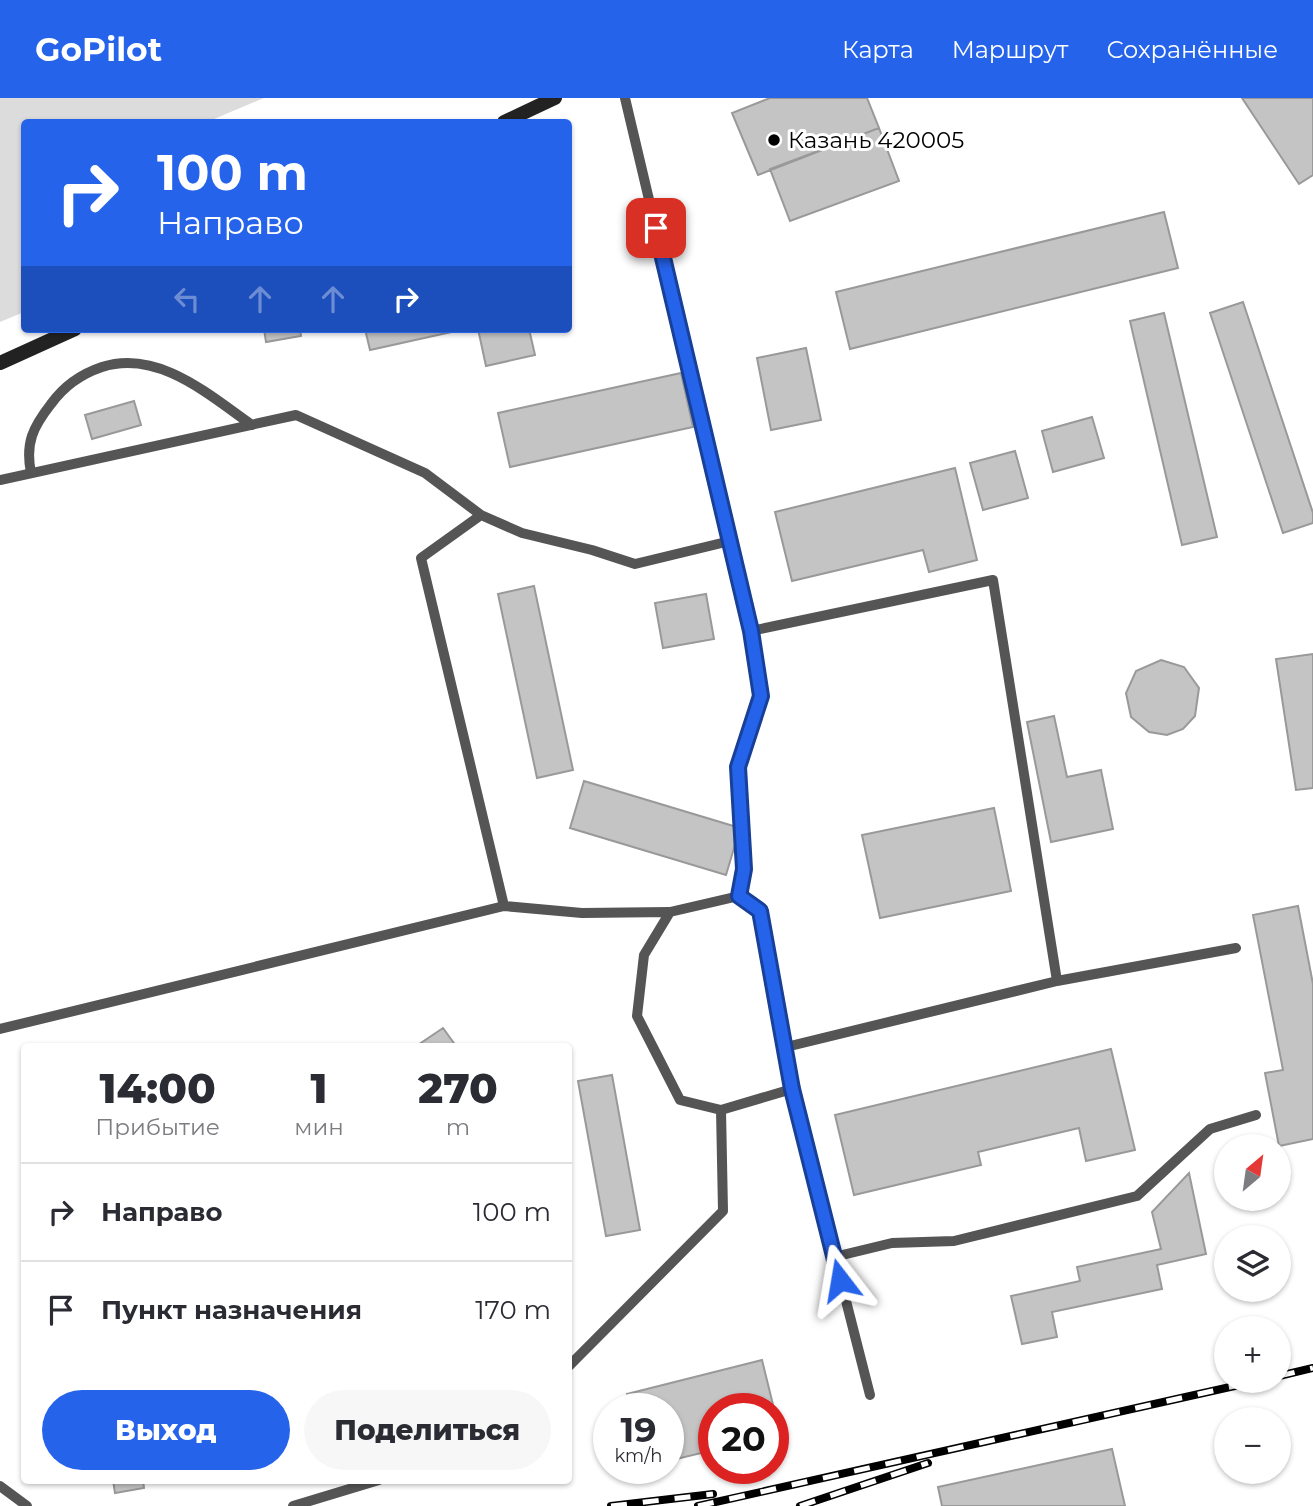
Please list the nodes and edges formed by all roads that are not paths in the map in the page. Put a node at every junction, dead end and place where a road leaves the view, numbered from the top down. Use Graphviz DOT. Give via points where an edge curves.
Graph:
graph roads {
  1 [pos="555,98"];
  2 [pos="625,98"];
  3 [pos="510,119"];
  4 [pos="66,333"];
  5 [pos="0,363"];
  6 [pos="252,425"];
  7 [pos="31,473"];
  8 [pos="0,480"];
  9 [pos="481,515"];
  10 [pos="730,541"];
  11 [pos="751,631"];
  12 [pos="739,896"];
  13 [pos="504,906"];
  14 [pos="670,912"];
  15 [pos="1236,948"];
  16 [pos="1057,981"];
  17 [pos="0,1029"];
  18 [pos="786,1047"];
  19 [pos="792,1089"];
  20 [pos="721,1110"];
  21 [pos="1256,1115"];
  22 [pos="834,1258"];
  23 [pos="572,1363"];
  24 [pos="870,1395"];
  25 [pos="366,1484"];
  26 [pos="0,1486"];
  27 [pos="27,1506"];
  28 [pos="293,1506"];
  1 -- 3 [label="street"];
  2 -- 10 [label="lane"];
  4 -- 5 [label="street"];
  6 -- 7 [label="lane"];
  6 -- 7 [label="lane" via="197,386 153,365 119,361 87,372 60,392 36,424 27,453"];
  6 -- 9 [label="lane" via="296,415 425,473"];
  7 -- 8 [label="lane"];
  9 -- 10 [label="lane" via="522,533 635,564"];
  9 -- 13 [label="lane" via="421,558"];
  10 -- 11 [label="lane"];
  11 -- 12 [label="lane" via="761,696 738,767 744,869"];
  11 -- 16 [label="lane" via="993,580"];
  12 -- 14 [label="lane"];
  12 -- 18 [label="lane" via="760,911"];
  13 -- 14 [label="lane" via="582,913"];
  13 -- 17 [label="lane"];
  14 -- 20 [label="lane" via="644,955 637,1016 680,1100"];
  15 -- 16 [label="lane"];
  16 -- 18 [label="lane"];
  18 -- 19 [label="lane"];
  19 -- 20 [label="lane"];
  19 -- 22 [label="lane"];
  20 -- 23 [label="lane" via="723,1211"];
  21 -- 22 [label="lane" via="1210,1129 1137,1196 954,1241 892,1243"];
  22 -- 24 [label="lane"];
  25 -- 28 [label="lane"];
  26 -- 27 [label="lane"];
}
